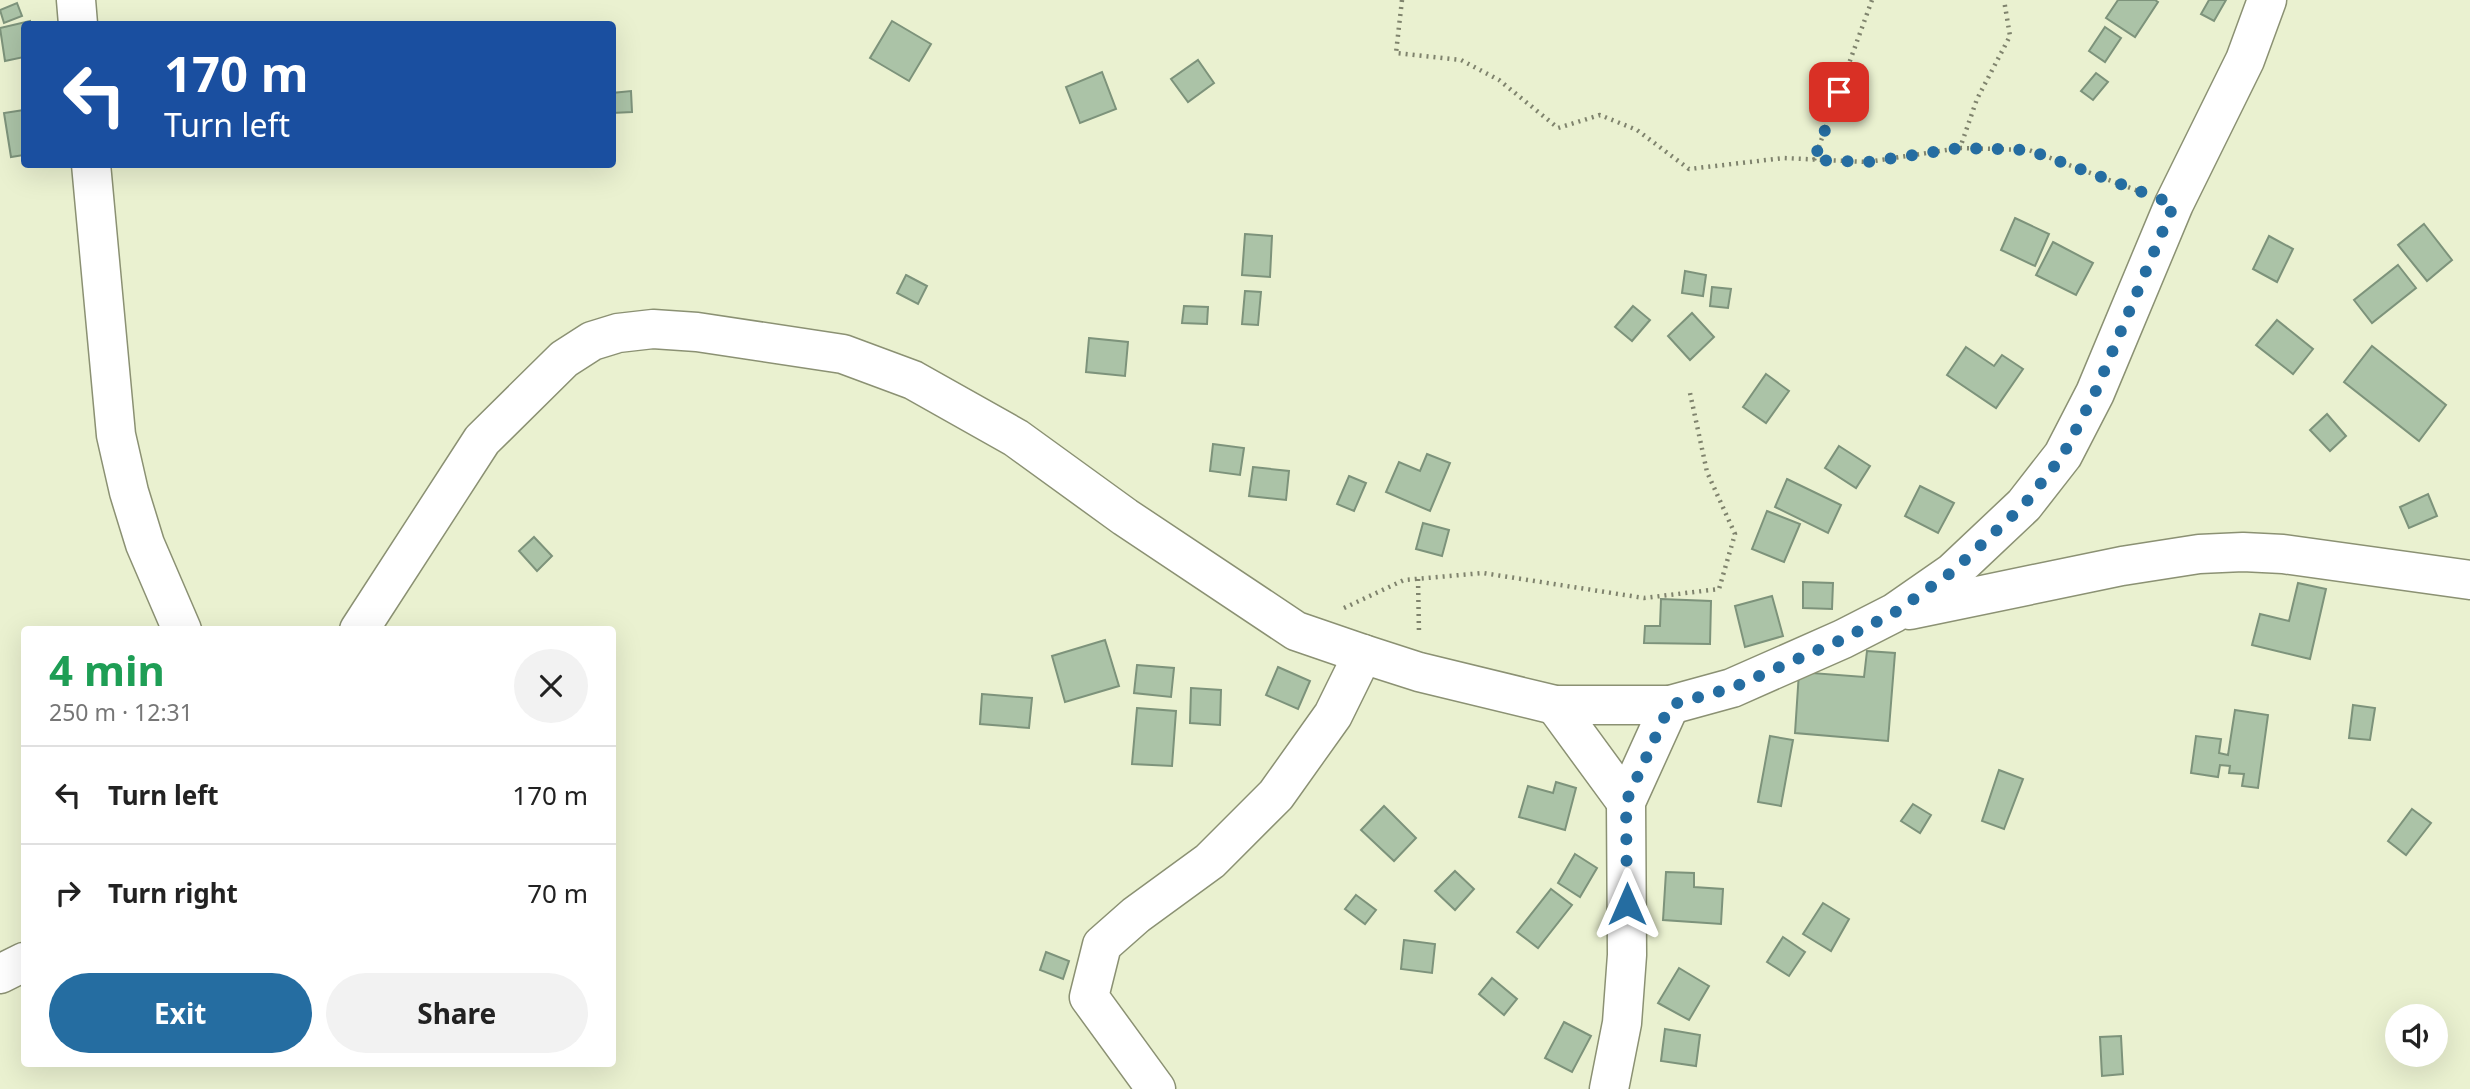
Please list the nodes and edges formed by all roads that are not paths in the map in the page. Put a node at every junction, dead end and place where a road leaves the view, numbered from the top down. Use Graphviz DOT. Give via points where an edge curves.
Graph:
graph roads {
  1 [pos="76,0"];
  2 [pos="2267,0"];
  3 [pos="78,21"];
  4 [pos="91,168"];
  5 [pos="2470,580"];
  6 [pos="1894,613"];
  7 [pos="180,626"];
  8 [pos="362,626"];
  9 [pos="1363,653"];
  10 [pos="1555,705"];
  11 [pos="1670,705"];
  12 [pos="1626,802"];
  13 [pos="21,964"];
  14 [pos="0,974"];
  15 [pos="1156,1089"];
  16 [pos="1609,1089"];
  1 -- 3 [label="street"];
  2 -- 6 [label="street" via="2245,60 2174,204 2095,393 2063,455 2014,515 1952,572"];
  4 -- 7 [label="street" via="116,435 145,544"];
  5 -- 6 [label="street" via="2283,554 2199,554"];
  6 -- 11 [label="street" via="1732,688"];
  8 -- 9 [label="street" via="482,440 564,359 592,341 653,329 843,354 913,380 1016,438 1296,631"];
  9 -- 10 [label="street" via="1419,672"];
  9 -- 15 [label="street" via="1333,715 1276,795 1210,860 1102,945 1089,998"];
  10 -- 11 [label="street"];
  10 -- 12 [label="street"];
  11 -- 12 [label="street"];
  12 -- 16 [label="street" via="1627,955 1622,1023"];
  13 -- 14 [label="street"];
}
